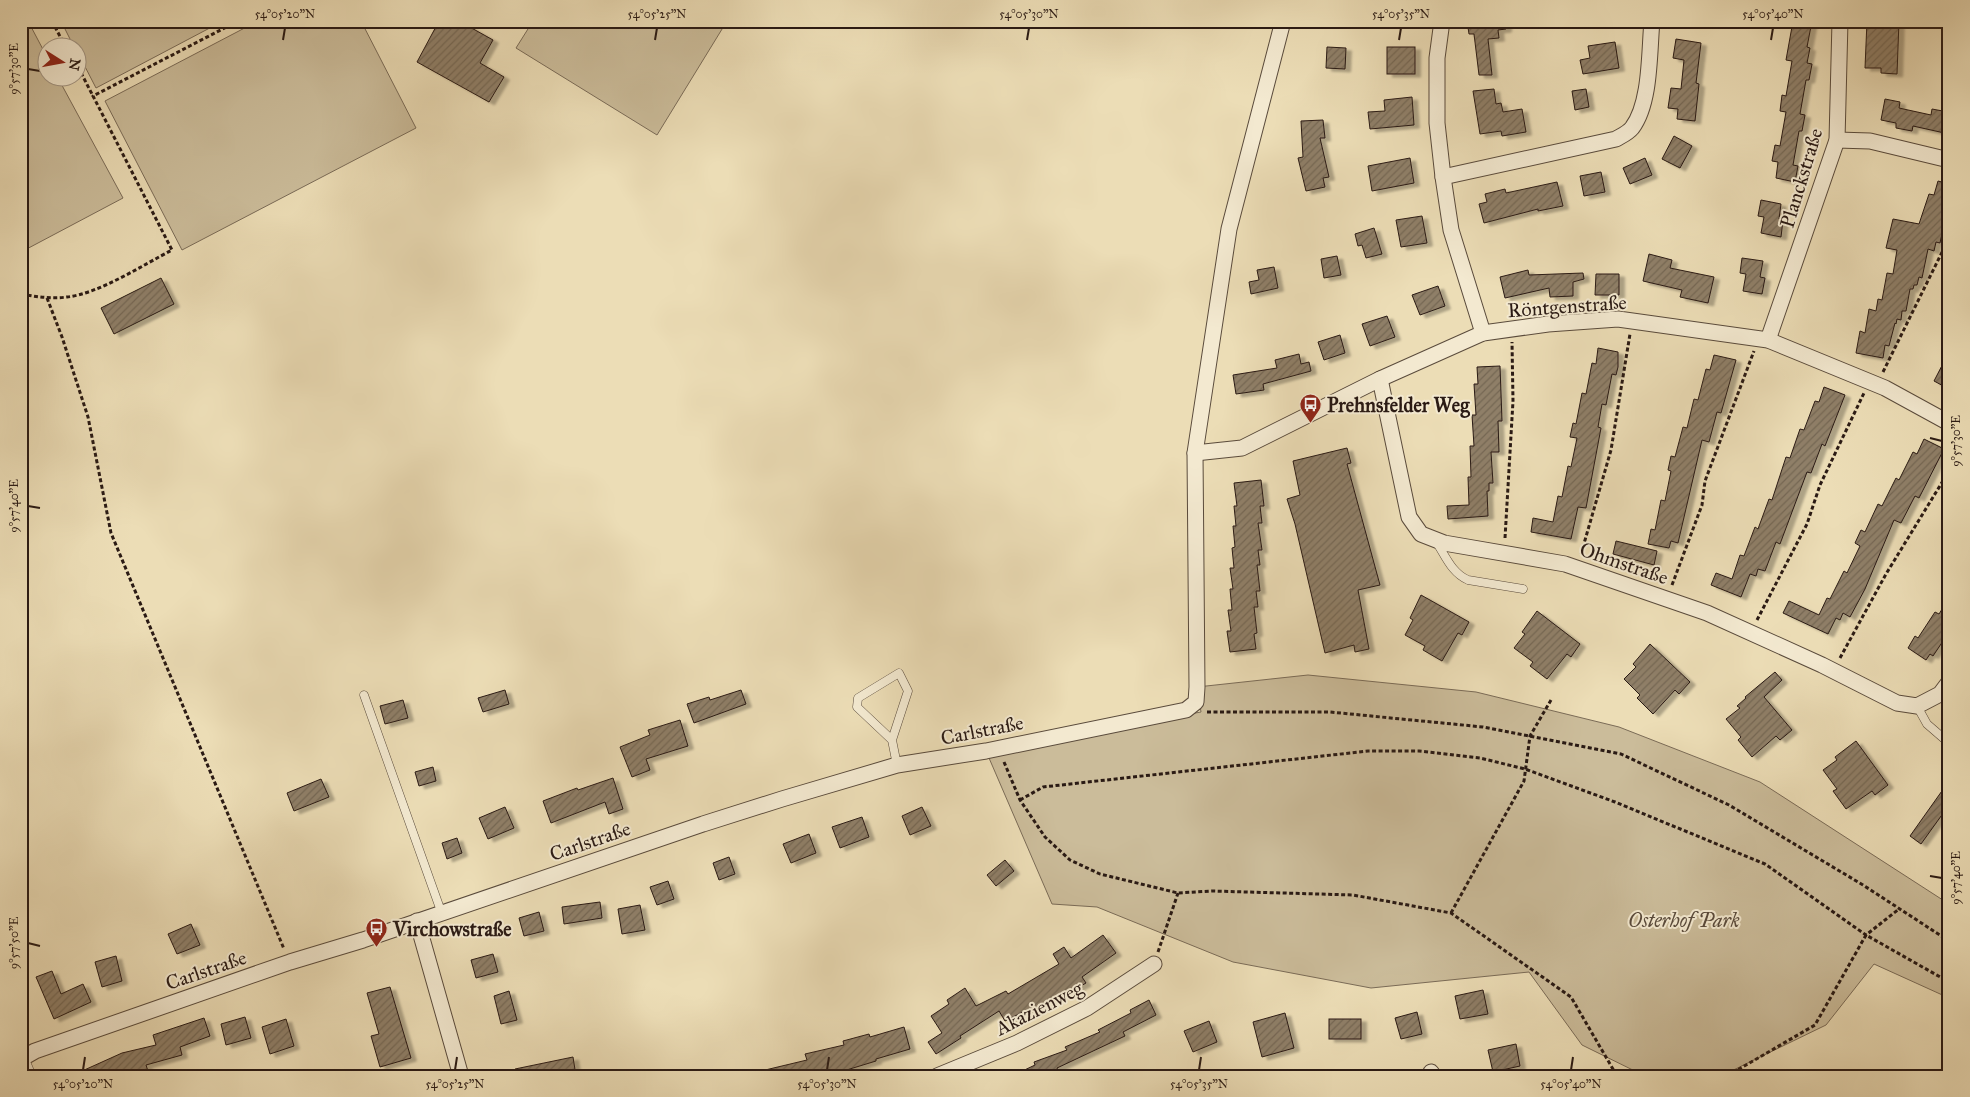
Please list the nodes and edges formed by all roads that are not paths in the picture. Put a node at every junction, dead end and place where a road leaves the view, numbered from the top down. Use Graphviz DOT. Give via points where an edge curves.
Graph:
graph roads {
  1 [pos="1283,21"];
  2 [pos="1442,21"];
  3 [pos="1652,21"];
  4 [pos="1840,21"];
  5 [pos="1837,140"];
  6 [pos="1949,160"];
  7 [pos="1443,177"];
  8 [pos="1483,333"];
  9 [pos="1764,340"];
  10 [pos="1380,379"];
  11 [pos="1949,423"];
  12 [pos="1196,453"];
  13 [pos="1435,540"];
  14 [pos="1523,589"];
  15 [pos="1949,682"];
  16 [pos="364,695"];
  17 [pos="1917,706"];
  18 [pos="892,740"];
  19 [pos="1949,743"];
  20 [pos="897,766"];
  21 [pos="442,914"];
  22 [pos="417,921"];
  23 [pos="1154,964"];
  24 [pos="22,1055"];
  25 [pos="32,1076"];
  26 [pos="461,1076"];
  27 [pos="936,1076"];
  1 -- 12 [label="street" via="1230,229"];
  2 -- 7 [label="street" via="1437,58 1437,123"];
  3 -- 7 [label="street" via="1645,93 1631,130 1616,139"];
  4 -- 5 [label="street, Planckstraße"];
  5 -- 6 [label="street" via="1870,141"];
  5 -- 9 [label="street, Planckstraße"];
  7 -- 8 [label="street" via="1451,230"];
  8 -- 9 [label="street, Röntgenstraße" via="1618,319"];
  8 -- 10 [label="street, Röntgenstraße"];
  9 -- 11 [label="street, Röntgenstraße" via="1873,383"];
  10 -- 12 [label="street, Röntgenstraße" via="1242,448"];
  10 -- 13 [label="street, Ohmstraße" via="1409,517 1421,534"];
  12 -- 20 [label="street, Carlstraße" via="1196,702 1186,710"];
  13 -- 14 [label="lane" via="1460,577"];
  13 -- 17 [label="street, Ohmstraße" via="1577,568 1707,613 1834,670 1897,703"];
  15 -- 17 [label="street" via="1940,694"];
  16 -- 21 [label="lane"];
  17 -- 19 [label="lane" via="1927,724"];
  18 -- 18 [label="lane" via="908,691 899,673 858,698 857,707"];
  18 -- 20 [label="lane"];
  20 -- 21 [label="street, Carlstraße" via="702,824"];
  21 -- 22 [label="street, Carlstraße"];
  22 -- 24 [label="street, Carlstraße"];
  22 -- 26 [label="street"];
  23 -- 27 [label="street, Akazienweg" via="1087,1008 1017,1043"];
  24 -- 25 [label="lane"];
}
